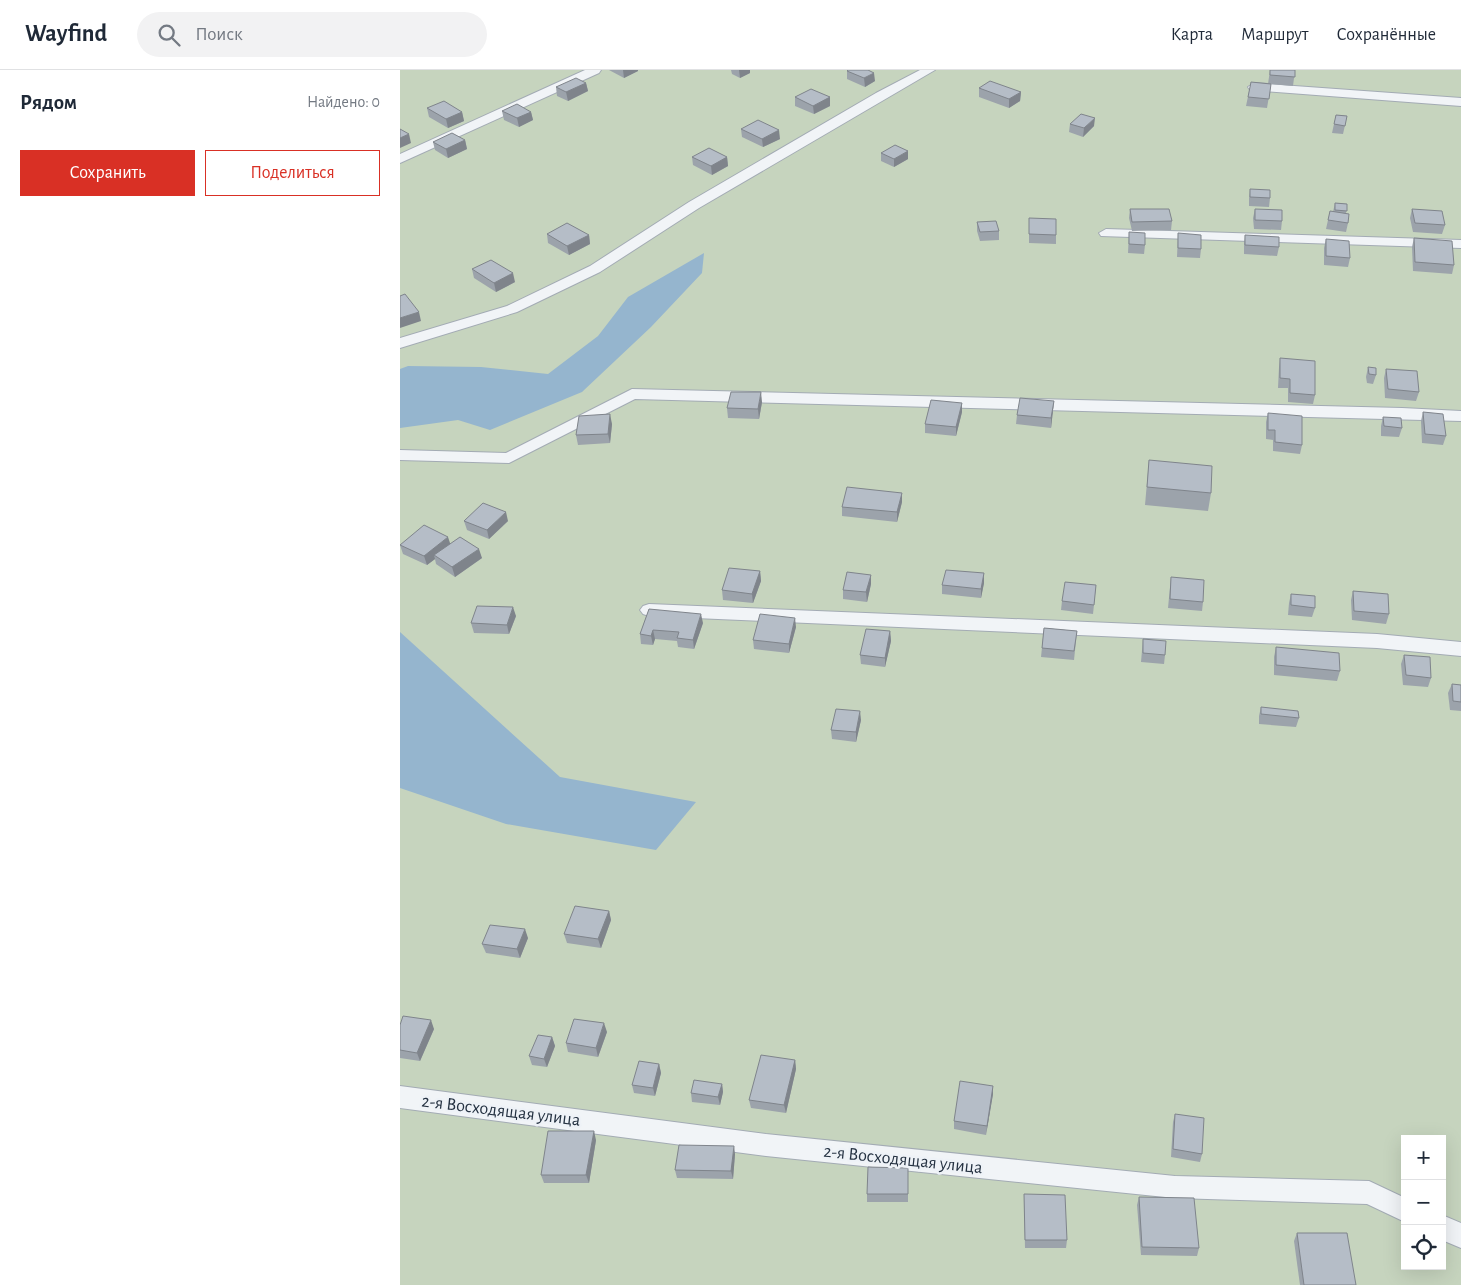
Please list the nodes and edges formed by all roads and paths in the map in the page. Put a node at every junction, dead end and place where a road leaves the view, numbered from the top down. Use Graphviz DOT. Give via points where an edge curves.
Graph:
graph roads {
  1 [pos="594,70"];
  2 [pos="930,70"];
  3 [pos="1254,87"];
  4 [pos="1461,102"];
  5 [pos="400,159"];
  6 [pos="1106,233"];
  7 [pos="1461,244"];
  8 [pos="400,343"];
  9 [pos="1461,416"];
  10 [pos="400,456"];
  11 [pos="649,610"];
  12 [pos="1461,649"];
  13 [pos="400,1097"];
  14 [pos="1401,1208"];
  15 [pos="1446,1229"];
  16 [pos="1461,1236"];
  1 -- 5 [label="lane"];
  2 -- 8 [label="lane" via="694,205 595,269 512,309"];
  3 -- 4 [label="lane"];
  6 -- 7 [label="lane"];
  9 -- 10 [label="lane" via="632,394 509,458"];
  11 -- 12 [label="lane" via="1377,640"];
  13 -- 14 [label="lane, 2-я Восходящая улица" via="766,1145 1175,1187 1369,1193"];
  15 -- 16 [label="lane"];
}
